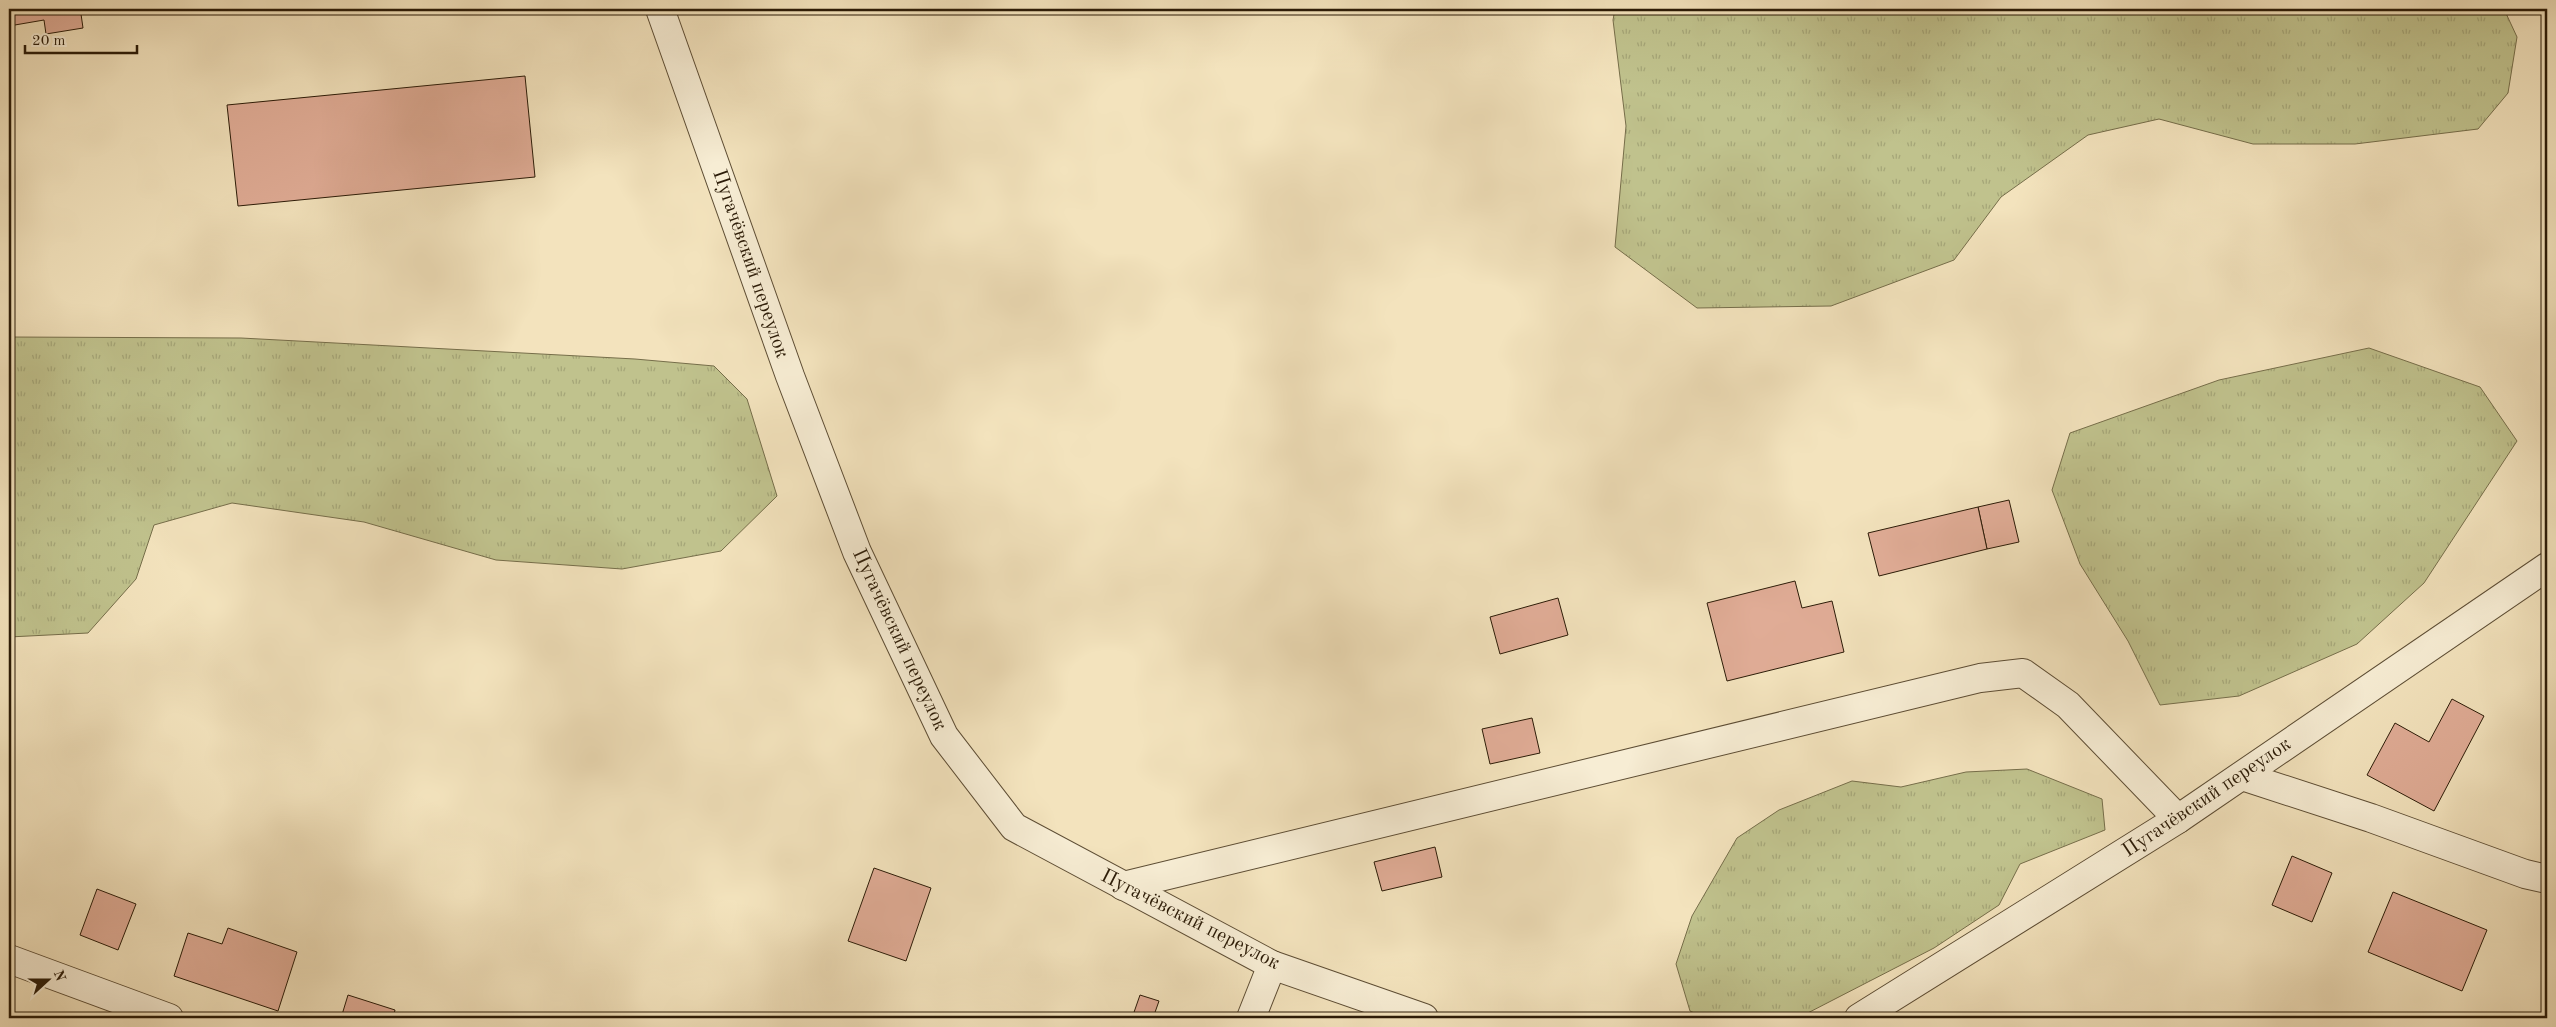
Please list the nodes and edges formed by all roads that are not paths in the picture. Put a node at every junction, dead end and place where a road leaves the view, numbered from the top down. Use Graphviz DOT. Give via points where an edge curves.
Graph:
graph roads {
  1 [pos="660,9"];
  2 [pos="2547,567"];
  3 [pos="2242,776"];
  4 [pos="2178,819"];
  5 [pos="2547,879"];
  6 [pos="1123,886"];
  7 [pos="9,959"];
  8 [pos="1272,965"];
  9 [pos="168,1018"];
  10 [pos="1250,1018"];
  11 [pos="1424,1018"];
  12 [pos="1860,1018"];
  1 -- 6 [label="street, Пугачёвский переулок" via="790,376 857,552 944,736 1014,827"];
  2 -- 3 [label="street, Пугачёвский переулок"];
  3 -- 4 [label="street, Пугачёвский переулок"];
  3 -- 5 [label="street"];
  4 -- 6 [label="street" via="2068,705 2023,673 1980,678"];
  4 -- 12 [label="street, Пугачёвский переулок"];
  6 -- 8 [label="street, Пугачёвский переулок"];
  7 -- 9 [label="street"];
  8 -- 10 [label="street"];
  8 -- 11 [label="street, Пугачёвский переулок"];
}
